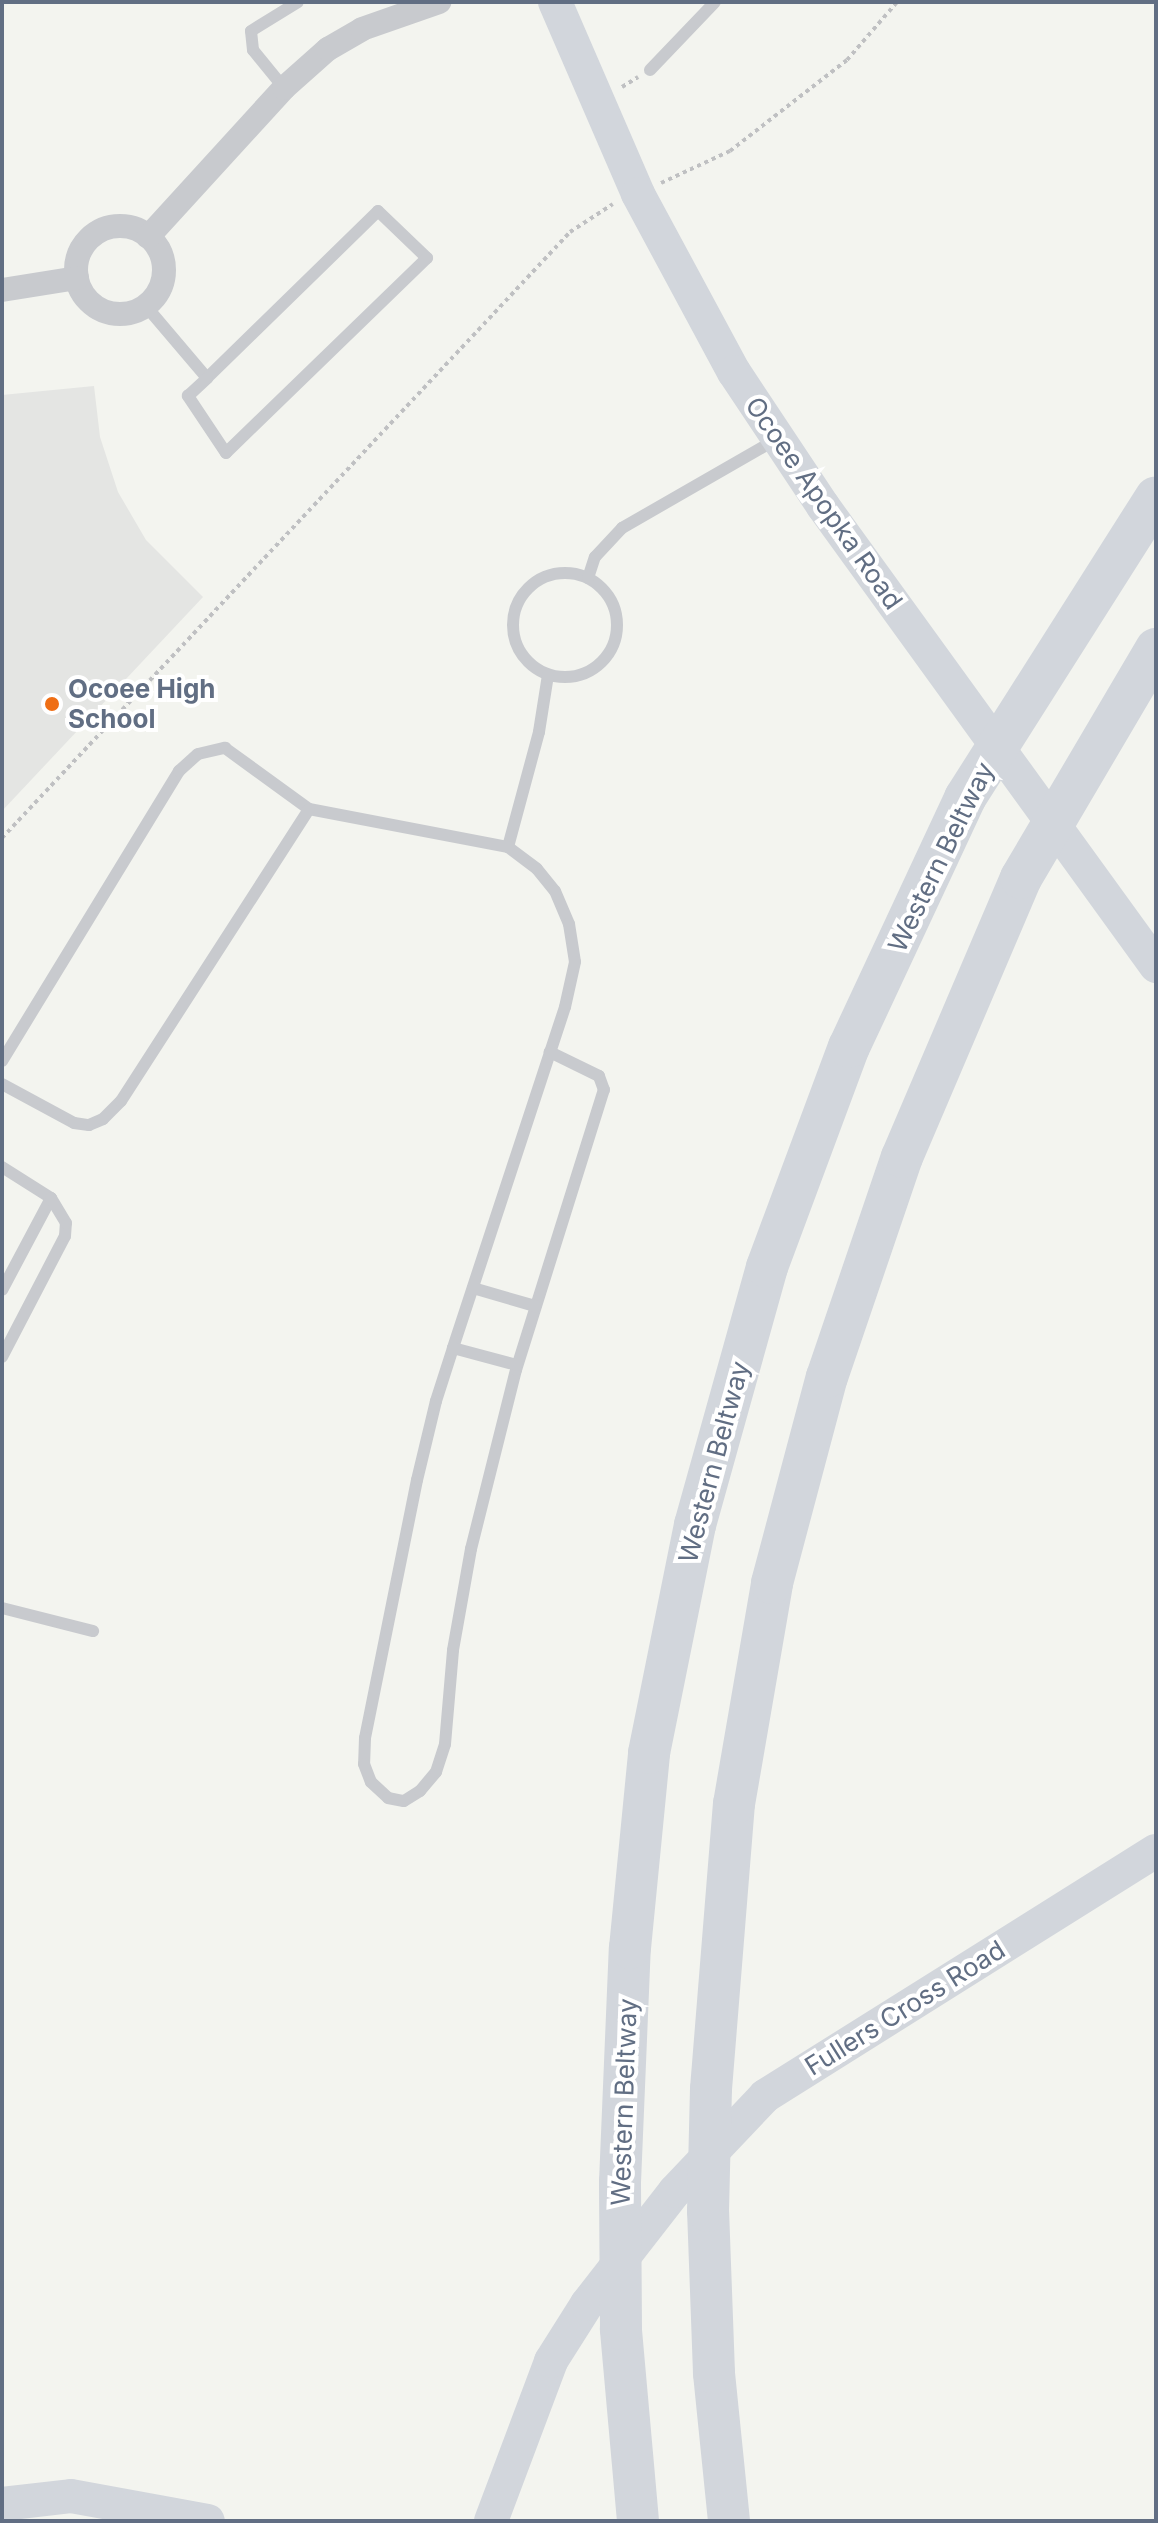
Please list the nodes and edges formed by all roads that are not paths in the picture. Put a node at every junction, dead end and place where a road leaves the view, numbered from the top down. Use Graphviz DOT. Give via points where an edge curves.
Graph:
graph roads {
  1 [pos="298,2"];
  2 [pos="555,2"];
  3 [pos="715,2"];
  4 [pos="431,3"];
  5 [pos="650,70"];
  6 [pos="284,88"];
  7 [pos="148,237"];
  8 [pos="77,278"];
  9 [pos="2,290"];
  10 [pos="145,305"];
  11 [pos="207,378"];
  12 [pos="778,438"];
  13 [pos="1156,497"];
  14 [pos="588,578"];
  15 [pos="1156,649"];
  16 [pos="548,675"];
  17 [pos="309,809"];
  18 [pos="508,847"];
  19 [pos="1156,966"];
  20 [pos="550,1052"];
  21 [pos="2,1061"];
  22 [pos="2,1084"];
  23 [pos="4,1173"];
  24 [pos="51,1198"];
  25 [pos="473,1288"];
  26 [pos="2,1290"];
  27 [pos="535,1306"];
  28 [pos="453,1348"];
  29 [pos="2,1357"];
  30 [pos="517,1365"];
  31 [pos="2,1608"];
  32 [pos="93,1631"];
  33 [pos="1156,1851"];
  34 [pos="691,2201"];
  35 [pos="2,2504"];
  36 [pos="208,2521"];
  37 [pos="491,2521"];
  38 [pos="638,2521"];
  39 [pos="729,2521"];
  1 -- 6 [label="lane" via="251,31 253,50"];
  2 -- 12 [label="street, Ocoee Apopka Road" via="638,194 734,372"];
  3 -- 5 [label="lane"];
  4 -- 6 [label="street" via="362,29 328,49"];
  6 -- 7 [label="street"];
  7 -- 8 [label="street" via="123,227 97,233 79,255"];
  7 -- 10 [label="street" via="162,260 163,273 161,287"];
  8 -- 9 [label="street"];
  8 -- 10 [label="street" via="85,298 111,314"];
  10 -- 11 [label="lane"];
  11 -- 11 [label="lane" via="378,211 427,258 226,453 188,396"];
  12 -- 14 [label="lane" via="622,528 595,557"];
  12 -- 19 [label="street, Ocoee Apopka Road"];
  13 -- 38 [label="highway, Western Beltway" via="965,798 849,1047 767,1267 695,1525 649,1753 630,1948 620,2182 621,2329"];
  14 -- 16 [label="lane" via="614,608 614,643 592,670 577,676"];
  14 -- 16 [label="lane" via="571,573 539,580 516,605 514,638 520,653"];
  15 -- 34 [label="highway" via="1021,878 902,1157 827,1377 772,1583 734,1804 711,2089"];
  16 -- 18 [label="lane" via="539,732"];
  17 -- 18 [label="lane"];
  17 -- 21 [label="lane" via="225,748 198,754 179,771"];
  17 -- 22 [label="lane" via="121,1101 103,1119 74,1123"];
  18 -- 20 [label="lane" via="546,880 569,924 575,962"];
  20 -- 25 [label="lane"];
  20 -- 27 [label="lane" via="599,1076 604,1090"];
  23 -- 24 [label="lane"];
  24 -- 26 [label="lane"];
  24 -- 29 [label="lane" via="66,1223 65,1236"];
  25 -- 27 [label="lane"];
  25 -- 28 [label="lane"];
  27 -- 30 [label="lane"];
  28 -- 30 [label="lane"];
  28 -- 30 [label="lane" via="417,1480 365,1738 364,1764 371,1782 388,1798 404,1801 420,1791 436,1772 445,1744 453,1650 469,1564"];
  31 -- 32 [label="lane"];
  33 -- 34 [label="street, Fullers Cross Road" via="765,2096"];
  34 -- 37 [label="street, Fullers Cross Road" via="587,2304 551,2361"];
  34 -- 39 [label="highway"];
  35 -- 36 [label="street" via="71,2496"];
}
